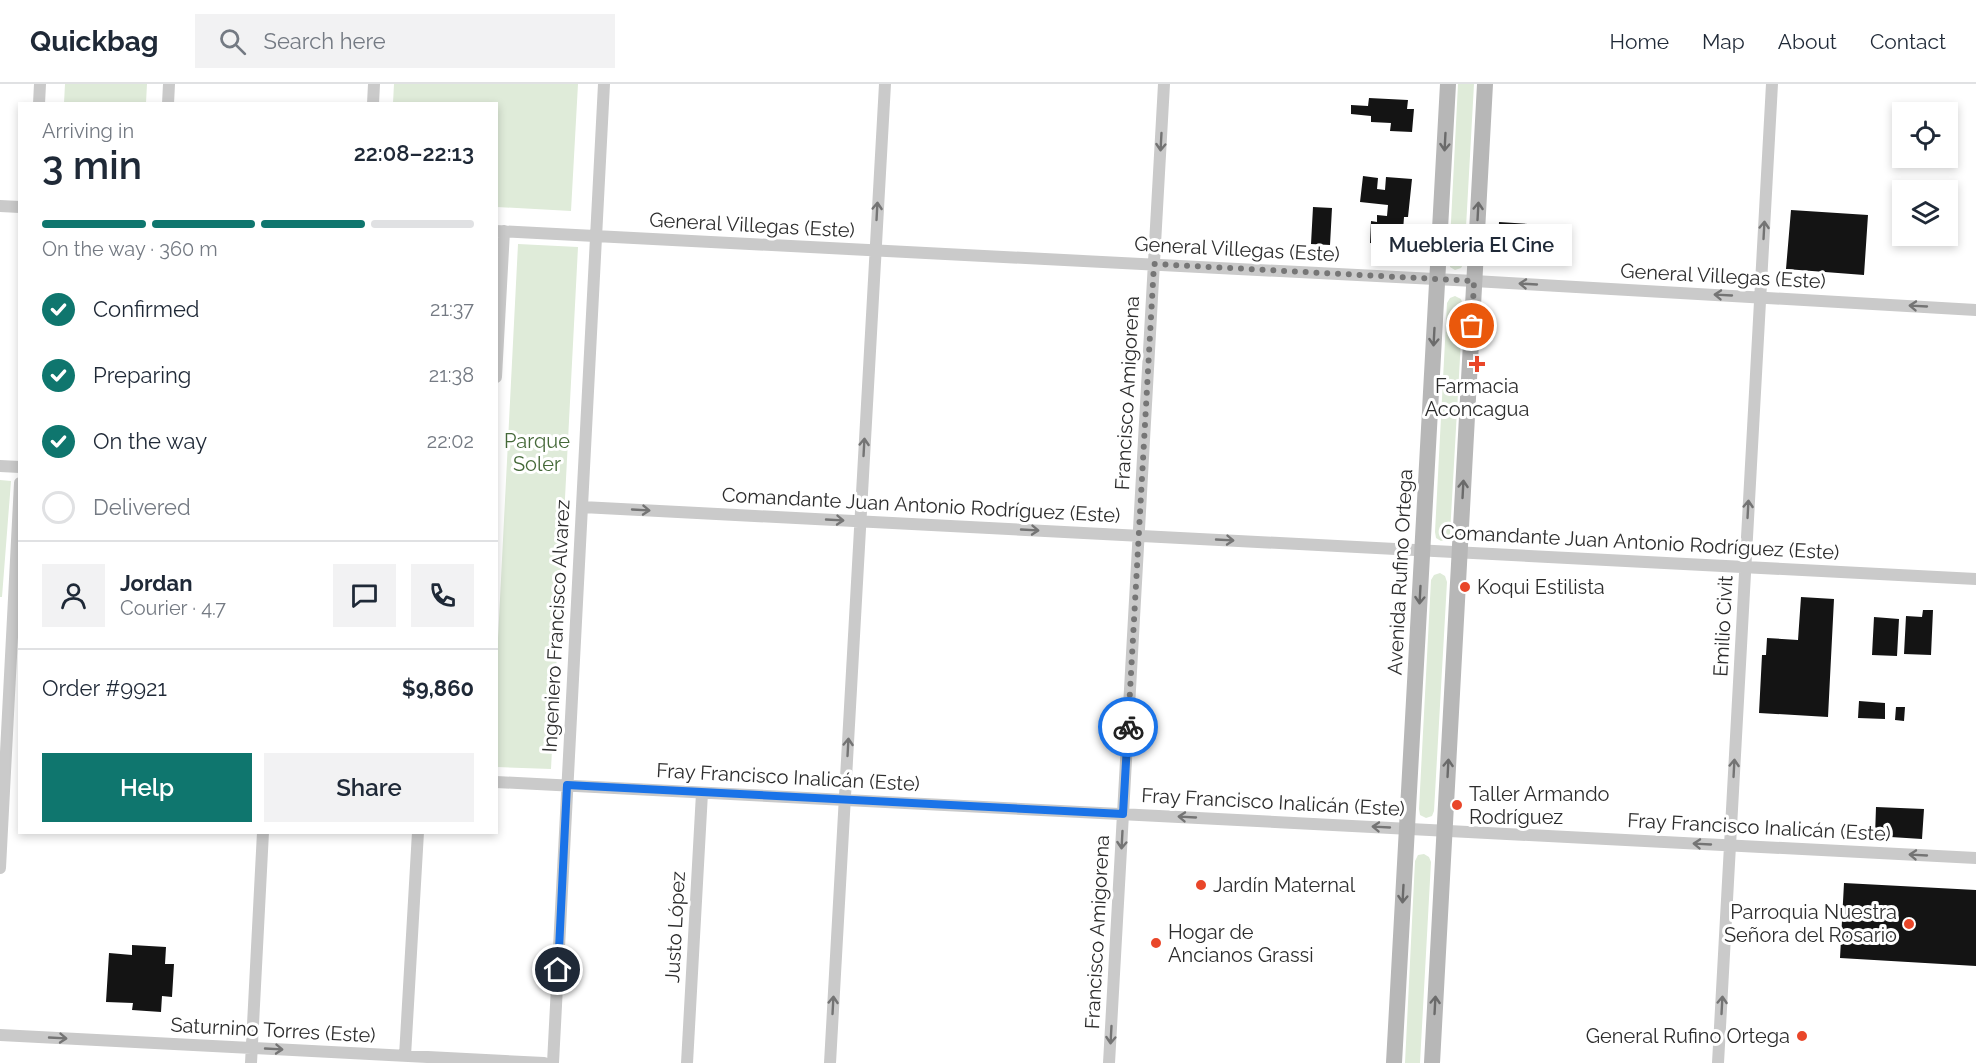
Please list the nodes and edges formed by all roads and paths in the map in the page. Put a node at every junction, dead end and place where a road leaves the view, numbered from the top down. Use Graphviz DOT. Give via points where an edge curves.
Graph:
graph roads {
  1 [pos="40,84"];
  2 [pos="169,84"];
  3 [pos="374,84"];
  4 [pos="604,84"];
  5 [pos="885,84"];
  6 [pos="1164,84"];
  7 [pos="1448,84"];
  8 [pos="1485,84"];
  9 [pos="1772,84"];
  10 [pos="39,102"];
  11 [pos="168,102"];
  12 [pos="373,102"];
  13 [pos="0,206"];
  14 [pos="18,207"];
  15 [pos="500,231"];
  16 [pos="596,236"];
  17 [pos="875,250"];
  18 [pos="1154,264"];
  19 [pos="1437,279"];
  20 [pos="1474,281"];
  21 [pos="1760,298"];
  22 [pos="498,304"];
  23 [pos="1976,310"];
  24 [pos="0,466"];
  25 [pos="18,467"];
  26 [pos="18,501"];
  27 [pos="582,507"];
  28 [pos="860,522"];
  29 [pos="1139,536"];
  30 [pos="1422,551"];
  31 [pos="1460,552"];
  32 [pos="1745,567"];
  33 [pos="1976,579"];
  34 [pos="6,612"];
  35 [pos="3,756"];
  36 [pos="18,757"];
  37 [pos="498,782"];
  38 [pos="567,785"];
  39 [pos="702,792"];
  40 [pos="845,800"];
  41 [pos="1123,814"];
  42 [pos="1407,829"];
  43 [pos="1444,831"];
  44 [pos="263,834"];
  45 [pos="418,834"];
  46 [pos="1730,845"];
  47 [pos="1976,858"];
  48 [pos="0,868"];
  49 [pos="0,1035"];
  50 [pos="252,1048"];
  51 [pos="405,1056"];
  52 [pos="251,1063"];
  53 [pos="544,1063"];
  54 [pos="553,1063"];
  55 [pos="687,1063"];
  56 [pos="830,1063"];
  57 [pos="1109,1063"];
  58 [pos="1394,1063"];
  59 [pos="1432,1063"];
  60 [pos="1718,1063"];
  1 -- 10 [label="street"];
  2 -- 11 [label="street"];
  3 -- 12 [label="street"];
  4 -- 16 [label="street, Ingeniero Francisco Alvarez"];
  17 -- 5 [label="street, one-way"];
  6 -- 18 [label="street, Francisco Amigorena, one-way"];
  7 -- 19 [label="main road, Avenida Rufino Ortega, one-way"];
  20 -- 8 [label="main road, one-way"];
  21 -- 9 [label="street, Emilio Civit, one-way"];
  13 -- 14 [label="street"];
  15 -- 16 [label="street, General Villegas (Este)"];
  15 -- 22 [label="street"];
  16 -- 17 [label="street, General Villegas (Este)"];
  16 -- 27 [label="street, Ingeniero Francisco Alvarez"];
  17 -- 18 [label="street, General Villegas (Este)"];
  28 -- 17 [label="street, one-way"];
  18 -- 19 [label="street, General Villegas (Este)"];
  18 -- 29 [label="street, Francisco Amigorena"];
  19 -- 20 [label="street, General Villegas (Este)"];
  19 -- 30 [label="main road, Avenida Rufino Ortega, one-way"];
  21 -- 20 [label="street, General Villegas (Este), one-way"];
  31 -- 20 [label="main road, one-way"];
  23 -- 21 [label="street, General Villegas (Este), one-way"];
  32 -- 21 [label="street, Emilio Civit, one-way"];
  24 -- 25 [label="street"];
  26 -- 34 [label="street"];
  27 -- 28 [label="street, Comandante Juan Antonio Rodríguez (Este), one-way"];
  27 -- 38 [label="street, Ingeniero Francisco Alvarez"];
  28 -- 29 [label="street, Comandante Juan Antonio Rodríguez (Este), one-way"];
  40 -- 28 [label="street, one-way"];
  29 -- 30 [label="street, Comandante Juan Antonio Rodríguez (Este), one-way"];
  29 -- 41 [label="street, Francisco Amigorena"];
  30 -- 31 [label="street, Comandante Juan Antonio Rodríguez (Este)"];
  30 -- 42 [label="main road, Avenida Rufino Ortega, one-way"];
  31 -- 32 [label="street, Comandante Juan Antonio Rodríguez (Este)"];
  43 -- 31 [label="main road, one-way"];
  32 -- 33 [label="street, Comandante Juan Antonio Rodríguez (Este)"];
  46 -- 32 [label="street, Emilio Civit, one-way"];
  34 -- 35 [label="street"];
  35 -- 36 [label="street"];
  35 -- 48 [label="street"];
  37 -- 38 [label="street, Fray Francisco Inalicán (Este)"];
  38 -- 39 [label="street, Fray Francisco Inalicán (Este)"];
  38 -- 54 [label="street, Ingeniero Francisco Alvarez"];
  39 -- 40 [label="street, Fray Francisco Inalicán (Este)"];
  39 -- 55 [label="street, Justo López"];
  40 -- 41 [label="street, Fray Francisco Inalicán (Este)"];
  56 -- 40 [label="street, one-way"];
  42 -- 41 [label="street, Fray Francisco Inalicán (Este), one-way"];
  41 -- 57 [label="street, Francisco Amigorena, one-way"];
  42 -- 43 [label="street, Fray Francisco Inalicán (Este)"];
  42 -- 58 [label="main road, Avenida Rufino Ortega, one-way"];
  46 -- 43 [label="street, Fray Francisco Inalicán (Este), one-way"];
  59 -- 43 [label="main road, one-way"];
  44 -- 50 [label="street"];
  45 -- 51 [label="street"];
  47 -- 46 [label="street, Fray Francisco Inalicán (Este), one-way"];
  60 -- 46 [label="street, Emilio Civit, one-way"];
  49 -- 50 [label="street, Saturnino Torres (Este), one-way"];
  50 -- 51 [label="street, Saturnino Torres (Este), one-way"];
  50 -- 52 [label="street"];
  51 -- 53 [label="street, Saturnino Torres (Este)"];
}
